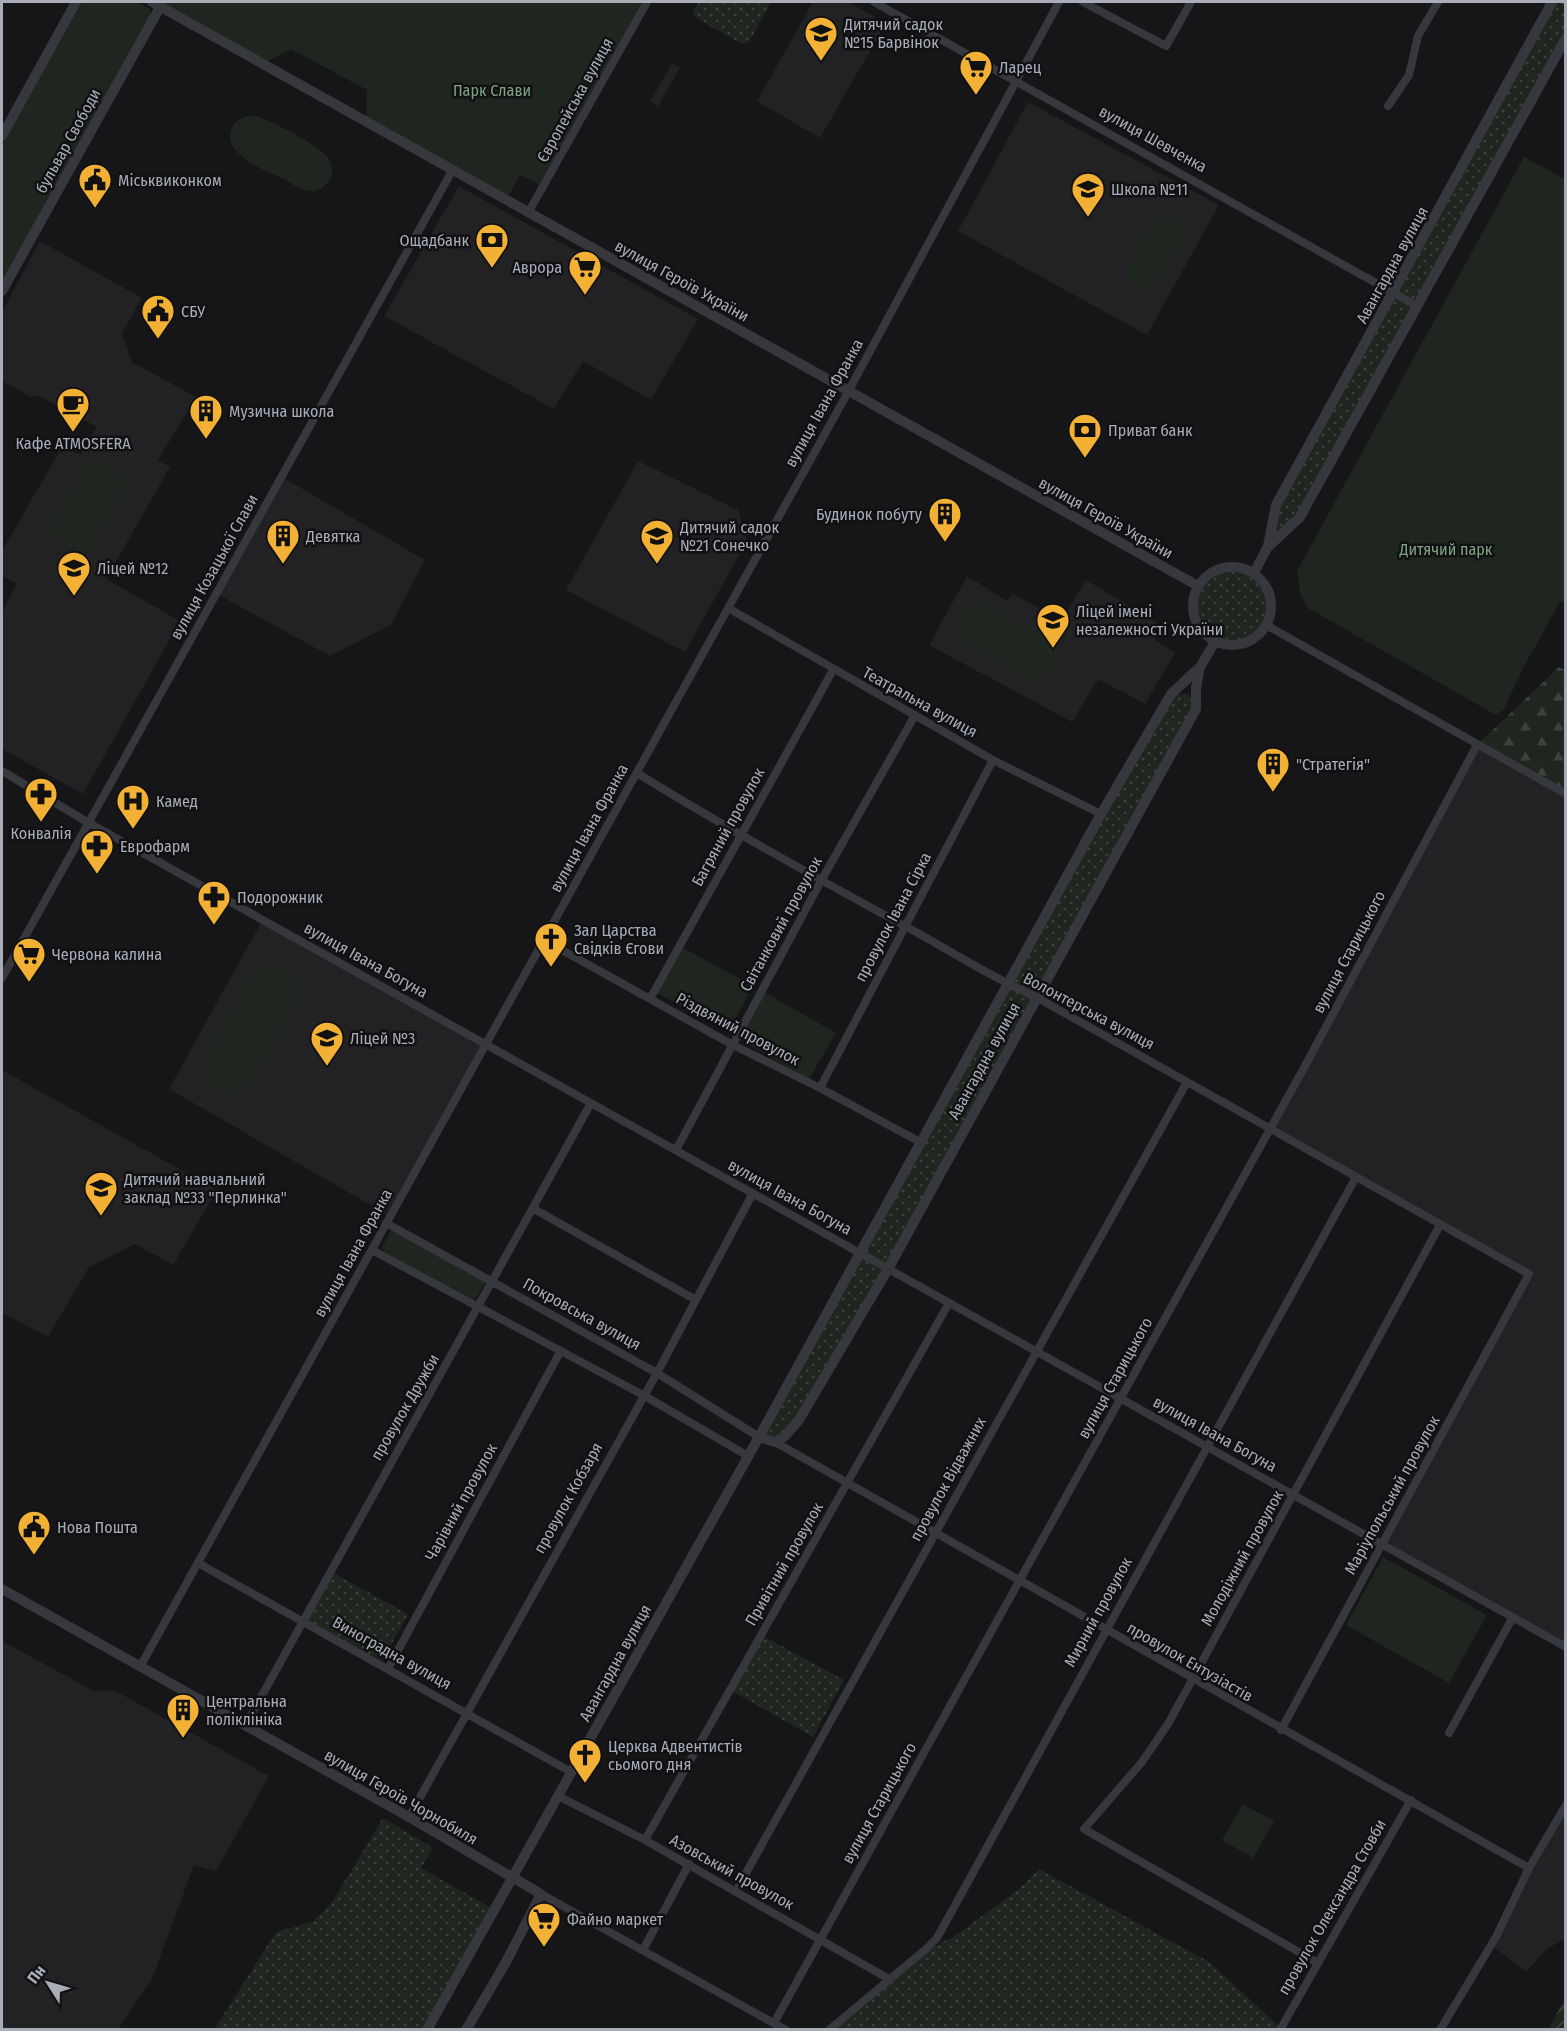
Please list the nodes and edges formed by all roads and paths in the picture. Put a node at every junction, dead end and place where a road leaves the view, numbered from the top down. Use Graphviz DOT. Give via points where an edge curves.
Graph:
graph roads {
  1 [pos="76,2"];
  2 [pos="647,2"];
  3 [pos="873,2"];
  4 [pos="1059,2"];
  5 [pos="1083,2"];
  6 [pos="1191,2"];
  7 [pos="1438,2"];
  8 [pos="1550,2"];
  9 [pos="156,4"];
  10 [pos="1566,38"];
  11 [pos="1016,80"];
  12 [pos="1388,106"];
  13 [pos="2,136"];
  14 [pos="452,171"];
  15 [pos="528,213"];
  16 [pos="2,291"];
  17 [pos="1394,293"];
  18 [pos="1417,306"];
  19 [pos="849,391"];
  20 [pos="1268,546"];
  21 [pos="1254,573"];
  22 [pos="1198,586"];
  23 [pos="728,608"];
  24 [pos="1266,626"];
  25 [pos="1215,642"];
  26 [pos="1200,667"];
  27 [pos="833,670"];
  28 [pos="915,715"];
  29 [pos="1477,745"];
  30 [pos="993,760"];
  31 [pos="2,771"];
  32 [pos="637,773"];
  33 [pos="1566,794"];
  34 [pos="1101,814"];
  35 [pos="89,823"];
  36 [pos="740,836"];
  37 [pos="821,881"];
  38 [pos="906,926"];
  39 [pos="544,940"];
  40 [pos="2,978"];
  41 [pos="1007,985"];
  42 [pos="1036,997"];
  43 [pos="650,999"];
  44 [pos="486,1044"];
  45 [pos="731,1044"];
  46 [pos="1187,1082"];
  47 [pos="820,1088"];
  48 [pos="591,1104"];
  49 [pos="1270,1129"];
  50 [pos="920,1142"];
  51 [pos="676,1150"];
  52 [pos="1356,1178"];
  53 [pos="753,1193"];
  54 [pos="534,1209"];
  55 [pos="386,1223"];
  56 [pos="1440,1225"];
  57 [pos="372,1250"];
  58 [pos="859,1252"];
  59 [pos="888,1269"];
  60 [pos="1528,1274"];
  61 [pos="493,1282"];
  62 [pos="696,1300"];
  63 [pos="949,1303"];
  64 [pos="479,1308"];
  65 [pos="560,1352"];
  66 [pos="1037,1352"];
  67 [pos="657,1372"];
  68 [pos="643,1395"];
  69 [pos="1121,1398"];
  70 [pos="759,1437"];
  71 [pos="775,1442"];
  72 [pos="1206,1446"];
  73 [pos="748,1456"];
  74 [pos="846,1484"];
  75 [pos="1294,1495"];
  76 [pos="935,1534"];
  77 [pos="1382,1544"];
  78 [pos="198,1563"];
  79 [pos="1019,1582"];
  80 [pos="2,1589"];
  81 [pos="1513,1617"];
  82 [pos="301,1621"];
  83 [pos="1104,1630"];
  84 [pos="1566,1647"];
  85 [pos="140,1667"];
  86 [pos="389,1667"];
  87 [pos="1192,1680"];
  88 [pos="467,1711"];
  89 [pos="245,1726"];
  90 [pos="1281,1730"];
  91 [pos="1449,1733"];
  92 [pos="571,1772"];
  93 [pos="558,1796"];
  94 [pos="1411,1800"];
  95 [pos="1566,1804"];
  96 [pos="409,1817"];
  97 [pos="645,1840"];
  98 [pos="689,1864"];
  99 [pos="1529,1869"];
  100 [pos="512,1877"];
  101 [pos="736,1891"];
  102 [pos="541,1894"];
  103 [pos="821,1939"];
  104 [pos="643,1950"];
  105 [pos="1318,1963"];
  106 [pos="889,1979"];
  107 [pos="774,2023"];
  108 [pos="427,2030"];
  109 [pos="466,2030"];
  110 [pos="786,2030"];
  111 [pos="829,2030"];
  112 [pos="1280,2030"];
  113 [pos="1440,2030"];
  1 -- 13 [label="street"];
  2 -- 15 [label="street, Європейська вулиця"];
  3 -- 11 [label="street, вулиця Шевченка"];
  4 -- 11 [label="street, вулиця Івана Франка"];
  5 -- 6 [label="street" via="1166,46"];
  7 -- 12 [label="street" via="1418,36 1409,75"];
  8 -- 17 [label="street, Авангардна вулиця"];
  9 -- 14 [label="street, вулиця Героїв України"];
  9 -- 16 [label="street, бульвар Свободи"];
  10 -- 18 [label="street, Авангардна вулиця"];
  11 -- 17 [label="street, вулиця Шевченка"];
  11 -- 19 [label="street, вулиця Івана Франка"];
  14 -- 15 [label="street, вулиця Героїв України"];
  14 -- 35 [label="street, вулиця Козацької Слави"];
  15 -- 19 [label="street, вулиця Героїв України"];
  17 -- 18 [label="street, вулиця Шевченка"];
  17 -- 20 [label="street, Авангардна вулиця" via="1276,505"];
  18 -- 20 [label="street, Авангардна вулиця" via="1300,517"];
  19 -- 22 [label="street, вулиця Героїв України"];
  19 -- 23 [label="street, вулиця Івана Франка"];
  20 -- 21 [label="street, Авангардна вулиця"];
  21 -- 22 [label="street" via="1227,567 1210,573"];
  21 -- 24 [label="street" via="1270,597"];
  22 -- 25 [label="street" via="1192,604 1196,622"];
  23 -- 27 [label="street, Театральна вулиця"];
  23 -- 32 [label="street, вулиця Івана Франка"];
  24 -- 25 [label="street" via="1243,643"];
  24 -- 29 [label="street"];
  25 -- 26 [label="street, Авангардна вулиця"];
  26 -- 34 [label="street, Авангардна вулиця" via="1171,694"];
  26 -- 42 [label="street, Авангардна вулиця" via="1196,710"];
  27 -- 28 [label="street, Театральна вулиця"];
  27 -- 36 [label="street, Багряний провулок"];
  28 -- 30 [label="street, Театральна вулиця"];
  28 -- 37 [label="street, Світанковий провулок"];
  29 -- 33 [label="street"];
  29 -- 49 [label="street, вулиця Старицького"];
  30 -- 34 [label="street, Театральна вулиця"];
  30 -- 38 [label="street, провулок Івана Сірка"];
  31 -- 35 [label="street, вулиця Івана Богуна"];
  32 -- 36 [label="street, Волонтерська вулиця"];
  32 -- 39 [label="street, вулиця Івана Франка"];
  34 -- 41 [label="street, Авангардна вулиця"];
  35 -- 40 [label="street, вулиця Козацької Слави"];
  35 -- 44 [label="street, вулиця Івана Богуна"];
  36 -- 37 [label="street, Волонтерська вулиця"];
  36 -- 43 [label="street, Багряний провулок"];
  37 -- 38 [label="street, Волонтерська вулиця"];
  37 -- 45 [label="street, Світанковий провулок"];
  38 -- 41 [label="street, Волонтерська вулиця"];
  38 -- 47 [label="street, провулок Івана Сірка"];
  39 -- 43 [label="street, Різдвяний провулок"];
  39 -- 44 [label="street, вулиця Івана Франка"];
  41 -- 42 [label="street, Волонтерська вулиця"];
  41 -- 50 [label="street, Авангардна вулиця"];
  42 -- 46 [label="street, Волонтерська вулиця"];
  42 -- 59 [label="street, Авангардна вулиця"];
  43 -- 45 [label="street, Різдвяний провулок"];
  44 -- 48 [label="street, вулиця Івана Богуна"];
  44 -- 55 [label="street, вулиця Івана Франка"];
  45 -- 47 [label="street, Різдвяний провулок"];
  45 -- 51 [label="street, Світанковий провулок"];
  46 -- 49 [label="street, Волонтерська вулиця"];
  46 -- 66 [label="street, провулок Відважних"];
  47 -- 50 [label="street, Різдвяний провулок"];
  48 -- 51 [label="street, вулиця Івана Богуна"];
  48 -- 54 [label="street, провулок Дружби"];
  49 -- 52 [label="street, Волонтерська вулиця"];
  49 -- 69 [label="street, вулиця Старицького"];
  50 -- 58 [label="street, Авангардна вулиця"];
  51 -- 53 [label="street, вулиця Івана Богуна"];
  52 -- 56 [label="street, Волонтерська вулиця"];
  52 -- 72 [label="street, Мирний провулок"];
  53 -- 58 [label="street, вулиця Івана Богуна"];
  53 -- 62 [label="street, провулок Кобзаря"];
  54 -- 61 [label="street, провулок Дружби"];
  54 -- 62 [label="street"];
  55 -- 57 [label="street, вулиця Івана Франка"];
  55 -- 61 [label="street, Покровська вулиця"];
  56 -- 60 [label="street, Волонтерська вулиця"];
  56 -- 75 [label="street, Молодіжний провулок"];
  57 -- 64 [label="street"];
  57 -- 78 [label="street, вулиця Івана Франка"];
  58 -- 59 [label="street, вулиця Івана Богуна"];
  58 -- 70 [label="street, Авангардна вулиця"];
  59 -- 63 [label="street, вулиця Івана Богуна"];
  59 -- 71 [label="street, Авангардна вулиця" via="811,1403 785,1436"];
  60 -- 77 [label="street, Маріупольський провулок"];
  61 -- 64 [label="street, провулок Дружби"];
  61 -- 67 [label="street, Покровська вулиця"];
  62 -- 67 [label="street, провулок Кобзаря"];
  63 -- 66 [label="street, вулиця Івана Богуна"];
  63 -- 74 [label="street, Привітний провулок"];
  64 -- 65 [label="street"];
  64 -- 82 [label="street, провулок Дружби"];
  65 -- 68 [label="street"];
  65 -- 86 [label="street, Чарівний провулок"];
  66 -- 69 [label="street, вулиця Івана Богуна"];
  66 -- 76 [label="street, провулок Відважних"];
  67 -- 68 [label="street, провулок Кобзаря"];
  67 -- 70 [label="street, Покровська вулиця"];
  68 -- 73 [label="street"];
  68 -- 88 [label="street, провулок Кобзаря"];
  69 -- 72 [label="street, вулиця Івана Богуна"];
  69 -- 79 [label="street, вулиця Старицького"];
  70 -- 71 [label="street"];
  70 -- 73 [label="street, Авангардна вулиця"];
  71 -- 74 [label="street, провулок Ентузіастів"];
  72 -- 75 [label="street, вулиця Івана Богуна"];
  72 -- 83 [label="street, Мирний провулок"];
  73 -- 92 [label="street, Авангардна вулиця"];
  74 -- 76 [label="street, провулок Ентузіастів"];
  74 -- 97 [label="street, Привітний провулок"];
  75 -- 77 [label="street, вулиця Івана Богуна"];
  75 -- 87 [label="street, Молодіжний провулок"];
  76 -- 79 [label="street, провулок Ентузіастів"];
  76 -- 101 [label="street, провулок Відважних"];
  77 -- 81 [label="street, вулиця Івана Богуна"];
  77 -- 90 [label="street, Маріупольський провулок"];
  78 -- 82 [label="street, Виноградна вулиця"];
  78 -- 85 [label="street, вулиця Івана Франка"];
  79 -- 83 [label="street, провулок Ентузіастів"];
  79 -- 103 [label="street, вулиця Старицького"];
  80 -- 85 [label="street, вулиця Героїв Чорнобиля"];
  81 -- 84 [label="street, вулиця Івана Богуна"];
  81 -- 91 [label="street"];
  82 -- 86 [label="street, Виноградна вулиця"];
  82 -- 89 [label="street, провулок Дружби"];
  83 -- 87 [label="street, провулок Ентузіастів"];
  83 -- 106 [label="street, Мирний провулок" via="936,1938"];
  85 -- 89 [label="street, вулиця Героїв Чорнобиля"];
  86 -- 88 [label="street, Виноградна вулиця"];
  87 -- 90 [label="street, провулок Ентузіастів"];
  87 -- 105 [label="street, Молодіжний провулок" via="1142,1762 1084,1828"];
  88 -- 92 [label="street, Виноградна вулиця"];
  88 -- 96 [label="street, провулок Кобзаря"];
  89 -- 96 [label="street, вулиця Героїв Чорнобиля"];
  90 -- 94 [label="street, провулок Ентузіастів"];
  92 -- 93 [label="street, Авангардна вулиця"];
  93 -- 97 [label="street, Азовський провулок"];
  93 -- 100 [label="street, Авангардна вулиця"];
  94 -- 99 [label="street, провулок Ентузіастів"];
  94 -- 105 [label="street, провулок Олександра Стовби"];
  95 -- 99 [label="street"];
  96 -- 100 [label="street, вулиця Героїв Чорнобиля"];
  97 -- 98 [label="street, Азовський провулок"];
  98 -- 101 [label="street, Азовський провулок"];
  98 -- 104 [label="street"];
  99 -- 113 [label="street" via="1496,1937"];
  100 -- 102 [label="street, вулиця Героїв Чорнобиля"];
  100 -- 108 [label="street, Авангардна вулиця"];
  101 -- 103 [label="street, Азовський провулок"];
  102 -- 104 [label="street, вулиця Героїв Чорнобиля"];
  102 -- 109 [label="street"];
  103 -- 106 [label="street, Азовський провулок"];
  103 -- 107 [label="street, вулиця Старицького"];
  104 -- 107 [label="street, вулиця Героїв Чорнобиля"];
  105 -- 112 [label="street, провулок Олександра Стовби"];
  106 -- 111 [label="street, Мирний провулок"];
  107 -- 110 [label="street, вулиця Героїв Чорнобиля"];
}
